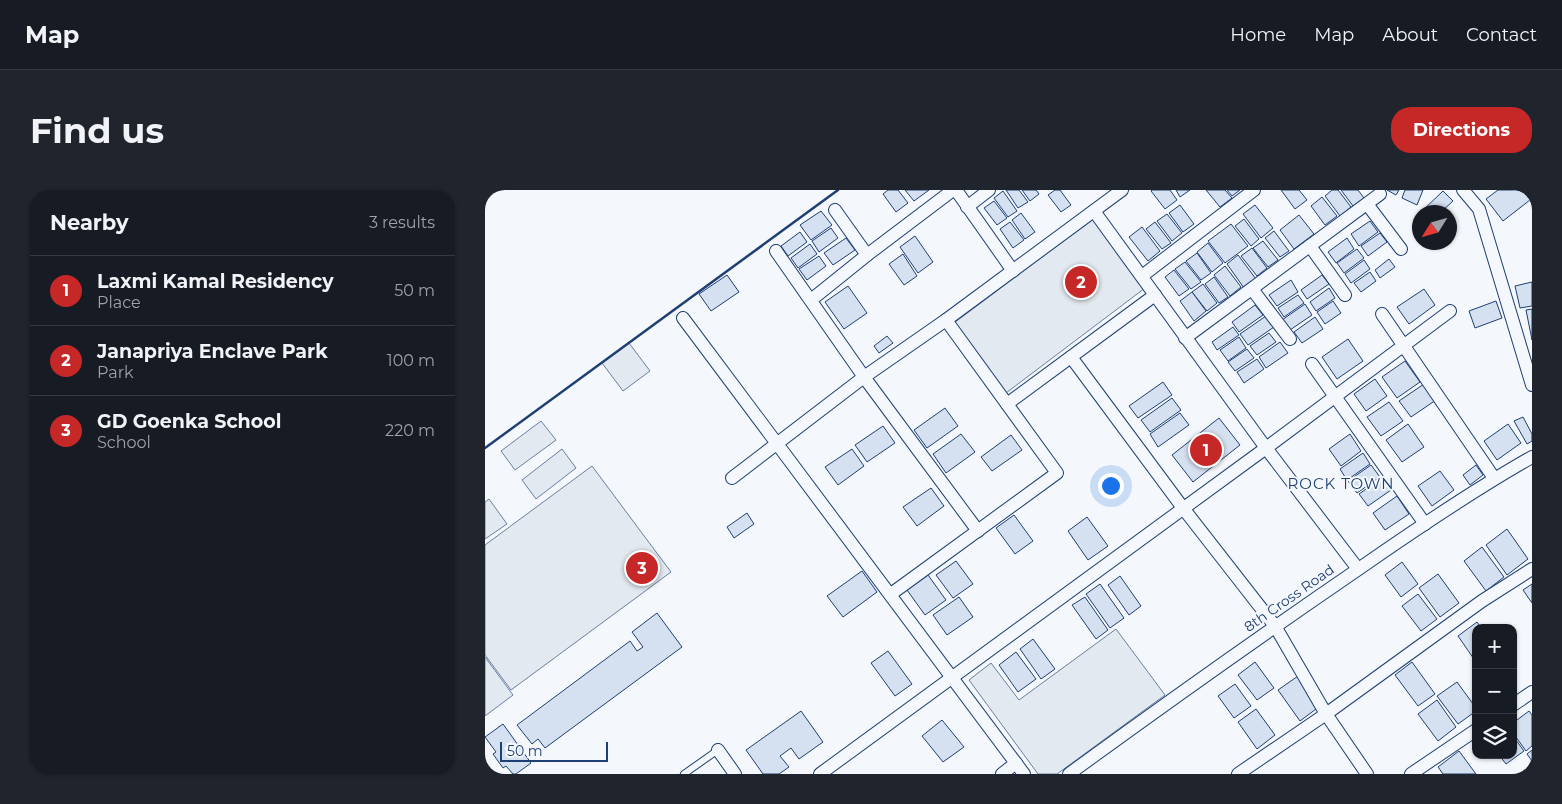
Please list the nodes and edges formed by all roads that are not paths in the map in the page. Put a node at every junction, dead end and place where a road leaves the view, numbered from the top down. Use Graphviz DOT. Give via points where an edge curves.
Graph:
graph roads {
  1 [pos="954,190"];
  2 [pos="989,190"];
  3 [pos="1122,190"];
  4 [pos="1254,190"];
  5 [pos="1463,190"];
  6 [pos="1380,194"];
  7 [pos="1367,204"];
  8 [pos="967,207"];
  9 [pos="835,210"];
  10 [pos="1094,211"];
  11 [pos="1310,246"];
  12 [pos="1401,249"];
  13 [pos="776,252"];
  14 [pos="867,255"];
  15 [pos="1013,271"];
  16 [pos="1142,276"];
  17 [pos="1252,289"];
  18 [pos="1155,295"];
  19 [pos="1345,295"];
  20 [pos="811,300"];
  21 [pos="1450,311"];
  22 [pos="1382,314"];
  23 [pos="683,318"];
  24 [pos="946,320"];
  25 [pos="1185,338"];
  26 [pos="1290,339"];
  27 [pos="1403,346"];
  28 [pos="1071,357"];
  29 [pos="1312,364"];
  30 [pos="864,377"];
  31 [pos="1532,385"];
  32 [pos="1334,397"];
  33 [pos="1007,404"];
  34 [pos="777,443"];
  35 [pos="1267,448"];
  36 [pos="1532,457"];
  37 [pos="731,478"];
  38 [pos="1495,478"];
  39 [pos="1183,508"];
  40 [pos="1425,524"];
  41 [pos="978,531"];
  42 [pos="1358,569"];
  43 [pos="1532,570"];
  44 [pos="891,594"];
  45 [pos="1275,626"];
  46 [pos="951,677"];
  47 [pos="1532,692"];
  48 [pos="1517,702"];
  49 [pos="1326,714"];
  50 [pos="1472,733"];
  51 [pos="717,750"];
  52 [pos="1016,763"];
  53 [pos="684,774"];
  54 [pos="735,774"];
  55 [pos="820,774"];
  56 [pos="1002,774"];
  57 [pos="1024,774"];
  58 [pos="1069,774"];
  59 [pos="1238,774"];
  60 [pos="1367,774"];
  61 [pos="1411,774"];
  1 -- 8 [label="street"];
  1 -- 14 [label="street"];
  2 -- 8 [label="street"];
  3 -- 10 [label="street"];
  4 -- 16 [label="street"];
  5 -- 31 [label="street" via="1479,209"];
  6 -- 7 [label="street"];
  7 -- 11 [label="street"];
  7 -- 12 [label="street"];
  8 -- 15 [label="street"];
  9 -- 14 [label="street"];
  10 -- 15 [label="street"];
  10 -- 16 [label="street"];
  11 -- 17 [label="street"];
  11 -- 19 [label="street"];
  13 -- 20 [label="street"];
  14 -- 20 [label="street"];
  15 -- 24 [label="street"];
  16 -- 18 [label="street"];
  17 -- 25 [label="street"];
  17 -- 26 [label="street"];
  18 -- 25 [label="street"];
  18 -- 28 [label="street"];
  20 -- 30 [label="street"];
  21 -- 27 [label="street"];
  22 -- 27 [label="street"];
  23 -- 34 [label="street"];
  24 -- 30 [label="street"];
  24 -- 33 [label="street"];
  25 -- 35 [label="street"];
  27 -- 32 [label="street"];
  27 -- 38 [label="street"];
  28 -- 33 [label="street"];
  28 -- 39 [label="street"];
  29 -- 32 [label="street"];
  30 -- 34 [label="street"];
  30 -- 41 [label="street"];
  32 -- 35 [label="street"];
  32 -- 40 [label="street"];
  33 -- 41 [label="street" via="1057,473"];
  34 -- 37 [label="street"];
  34 -- 44 [label="street"];
  35 -- 39 [label="street"];
  35 -- 42 [label="street"];
  36 -- 38 [label="street, 8th Cross Road"];
  38 -- 40 [label="street, 8th Cross Road"];
  39 -- 45 [label="street"];
  39 -- 46 [label="street"];
  40 -- 42 [label="street, 8th Cross Road"];
  41 -- 44 [label="street"];
  42 -- 45 [label="street, 8th Cross Road"];
  43 -- 49 [label="street" via="1482,600"];
  44 -- 46 [label="street"];
  45 -- 49 [label="street"];
  45 -- 58 [label="street, 8th Cross Road"];
  46 -- 52 [label="street"];
  46 -- 55 [label="street"];
  47 -- 48 [label="street"];
  49 -- 59 [label="street"];
  49 -- 60 [label="street"];
  50 -- 61 [label="street"];
  51 -- 53 [label="lane"];
  51 -- 54 [label="street"];
  52 -- 56 [label="street"];
  52 -- 57 [label="street"];
}
